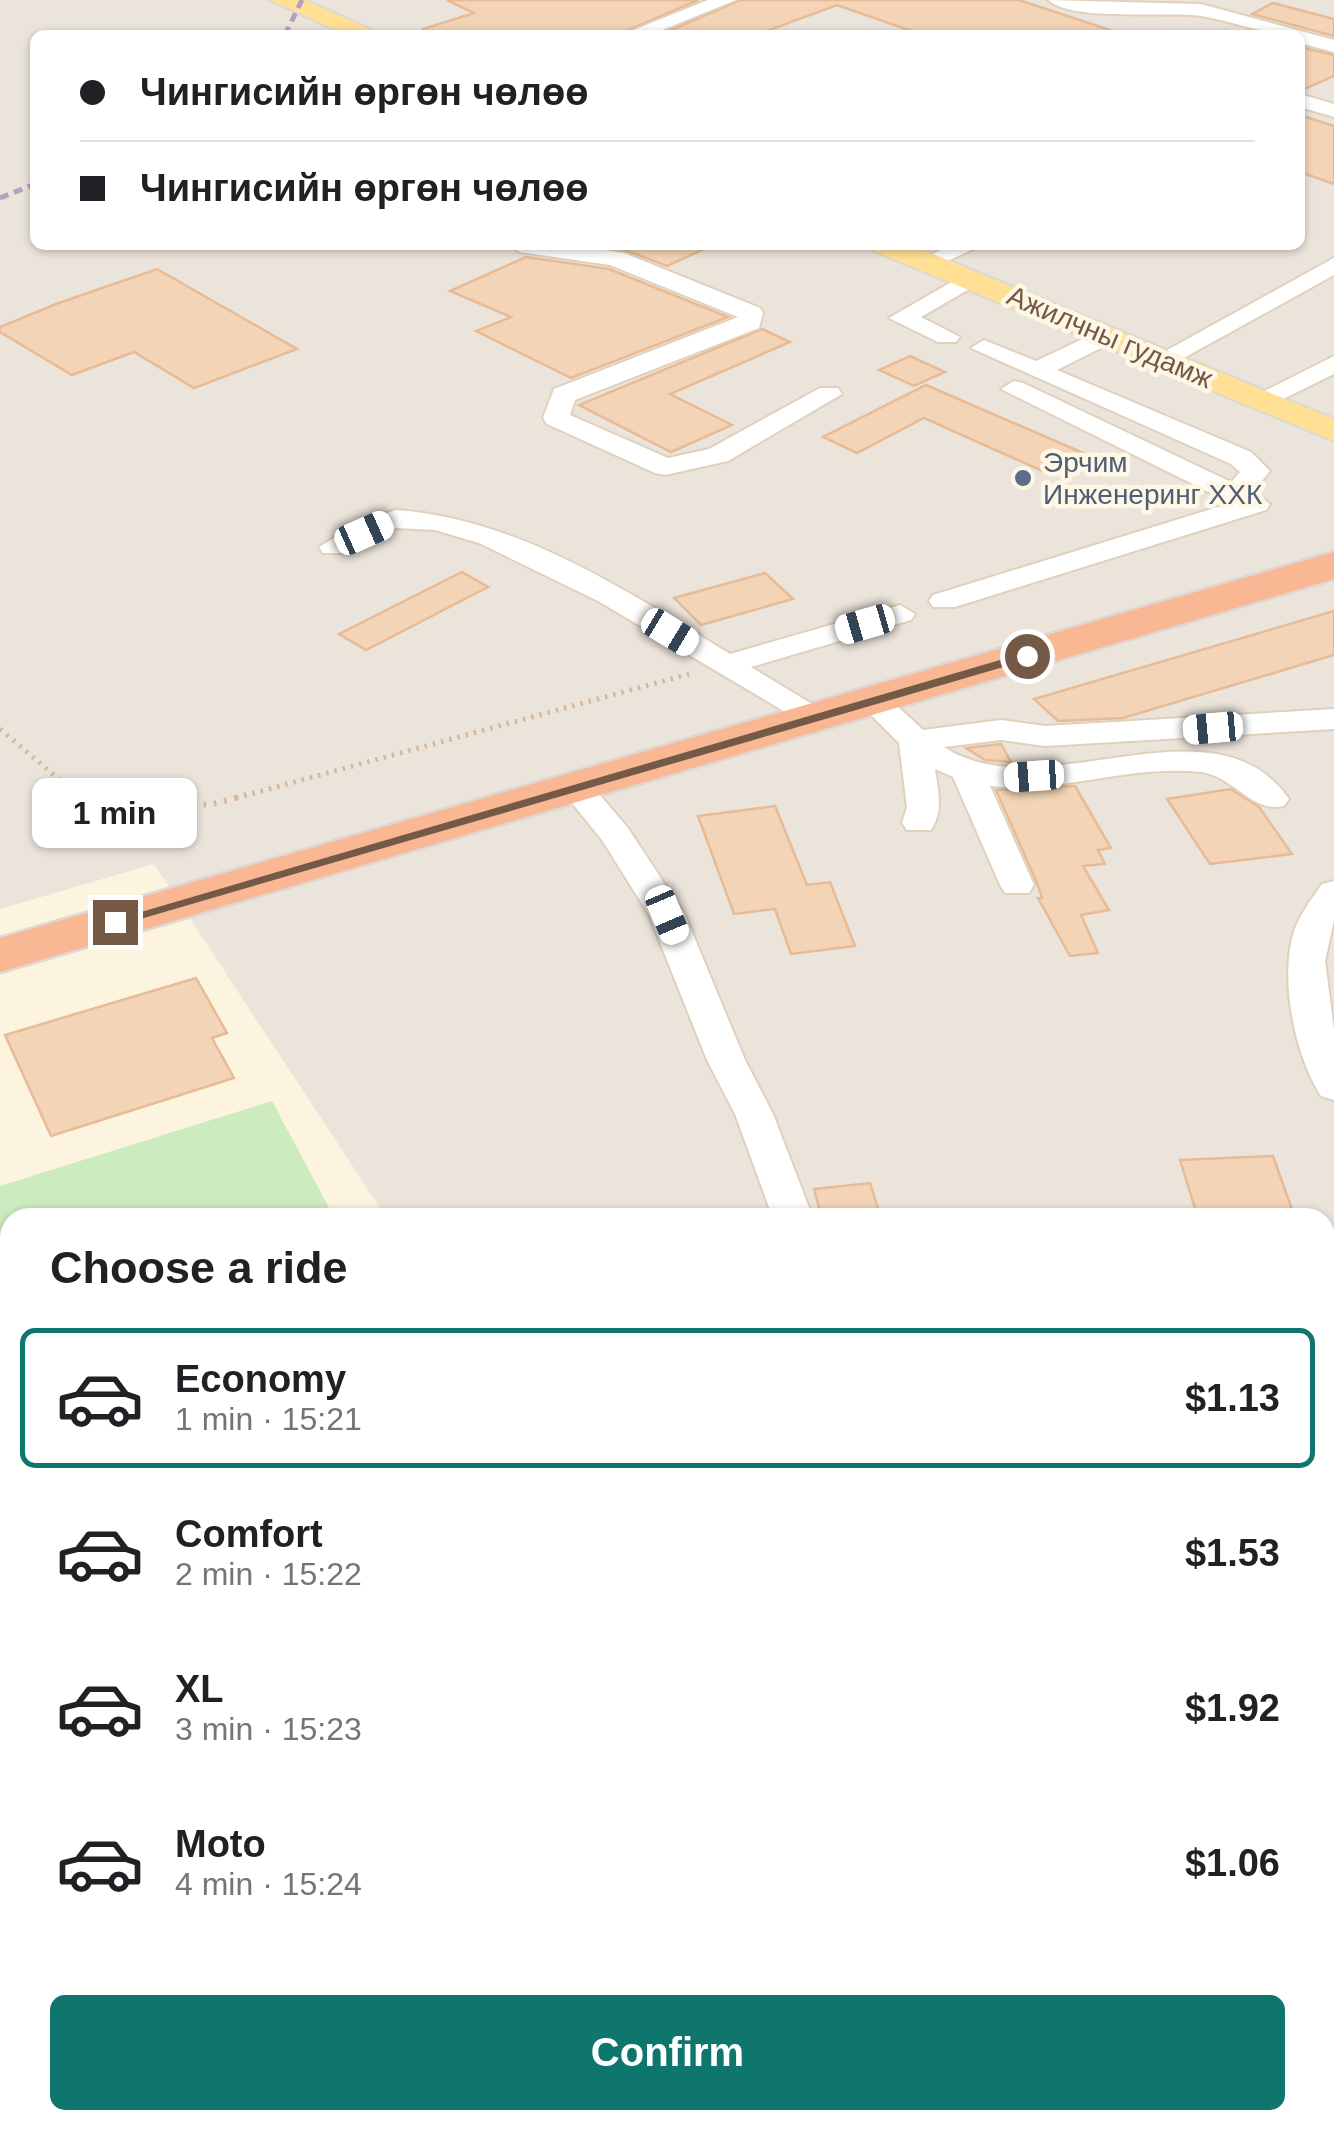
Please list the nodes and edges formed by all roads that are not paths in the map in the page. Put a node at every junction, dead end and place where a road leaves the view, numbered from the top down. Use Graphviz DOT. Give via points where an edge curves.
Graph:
graph roads {
  1 [pos="283,0"];
  2 [pos="726,0"];
  3 [pos="1058,0"];
  4 [pos="357,30"];
  5 [pos="645,30"];
  6 [pos="1275,30"];
  7 [pos="1305,38"];
  8 [pos="1334,46"];
  9 [pos="1305,102"];
  10 [pos="1334,111"];
  11 [pos="557,250"];
  12 [pos="897,250"];
  13 [pos="956,250"];
  14 [pos="928,263"];
  15 [pos="1334,265"];
  16 [pos="970,279"];
  17 [pos="1106,336"];
  18 [pos="947,337"];
  19 [pos="984,348"];
  20 [pos="1164,359"];
  21 [pos="1334,364"];
  22 [pos="1039,369"];
  23 [pos="1014,389"];
  24 [pos="829,394"];
  25 [pos="1260,400"];
  26 [pos="1334,432"];
  27 [pos="1241,488"];
  28 [pos="333,547"];
  29 [pos="1334,565"];
  30 [pos="944,601"];
  31 [pos="900,614"];
  32 [pos="724,664"];
  33 [pos="873,700"];
  34 [pos="814,719"];
  35 [pos="1334,719"];
  36 [pos="915,741"];
  37 [pos="968,772"];
  38 [pos="576,787"];
  39 [pos="1272,799"];
  40 [pos="920,823"];
  41 [pos="1016,885"];
  42 [pos="1334,892"];
  43 [pos="0,955"];
  44 [pos="1334,1086"];
  45 [pos="789,1208"];
  1 -- 4 [label="main road"];
  2 -- 5 [label="street"];
  3 -- 6 [label="street" via="1201,10"];
  7 -- 8 [label="street"];
  9 -- 10 [label="street"];
  11 -- 24 [label="street" via="616,258 751,312 750,323 563,395 556,418 665,468 718,455"];
  12 -- 14 [label="main road, Ажилчны гудамж"];
  13 -- 14 [label="street"];
  14 -- 16 [label="main road, Ажилчны гудамж"];
  15 -- 20 [label="street"];
  16 -- 17 [label="main road, Ажилчны гудамж"];
  16 -- 18 [label="street" via="902,318"];
  17 -- 20 [label="main road, Ажилчны гудамж"];
  17 -- 22 [label="street"];
  19 -- 22 [label="street"];
  20 -- 25 [label="main road, Ажилчны гудамж"];
  21 -- 25 [label="street"];
  22 -- 27 [label="street" via="1241,458 1256,472"];
  23 -- 30 [label="street" via="1256,504"];
  25 -- 26 [label="main road, Ажилчны гудамж"];
  28 -- 32 [label="street" via="395,519 456,523 565,571"];
  29 -- 33 [label="highway"];
  31 -- 32 [label="street"];
  32 -- 34 [label="street"];
  33 -- 34 [label="highway"];
  33 -- 36 [label="street"];
  34 -- 38 [label="highway"];
  35 -- 36 [label="street" via="1044,736 1001,730"];
  36 -- 37 [label="street"];
  36 -- 40 [label="street"];
  37 -- 39 [label="street" via="1006,778 1212,765 1246,776"];
  37 -- 41 [label="street"];
  38 -- 43 [label="highway"];
  38 -- 45 [label="street" via="667,915"];
  42 -- 44 [label="street" via="1308,937 1310,1019"];
}
